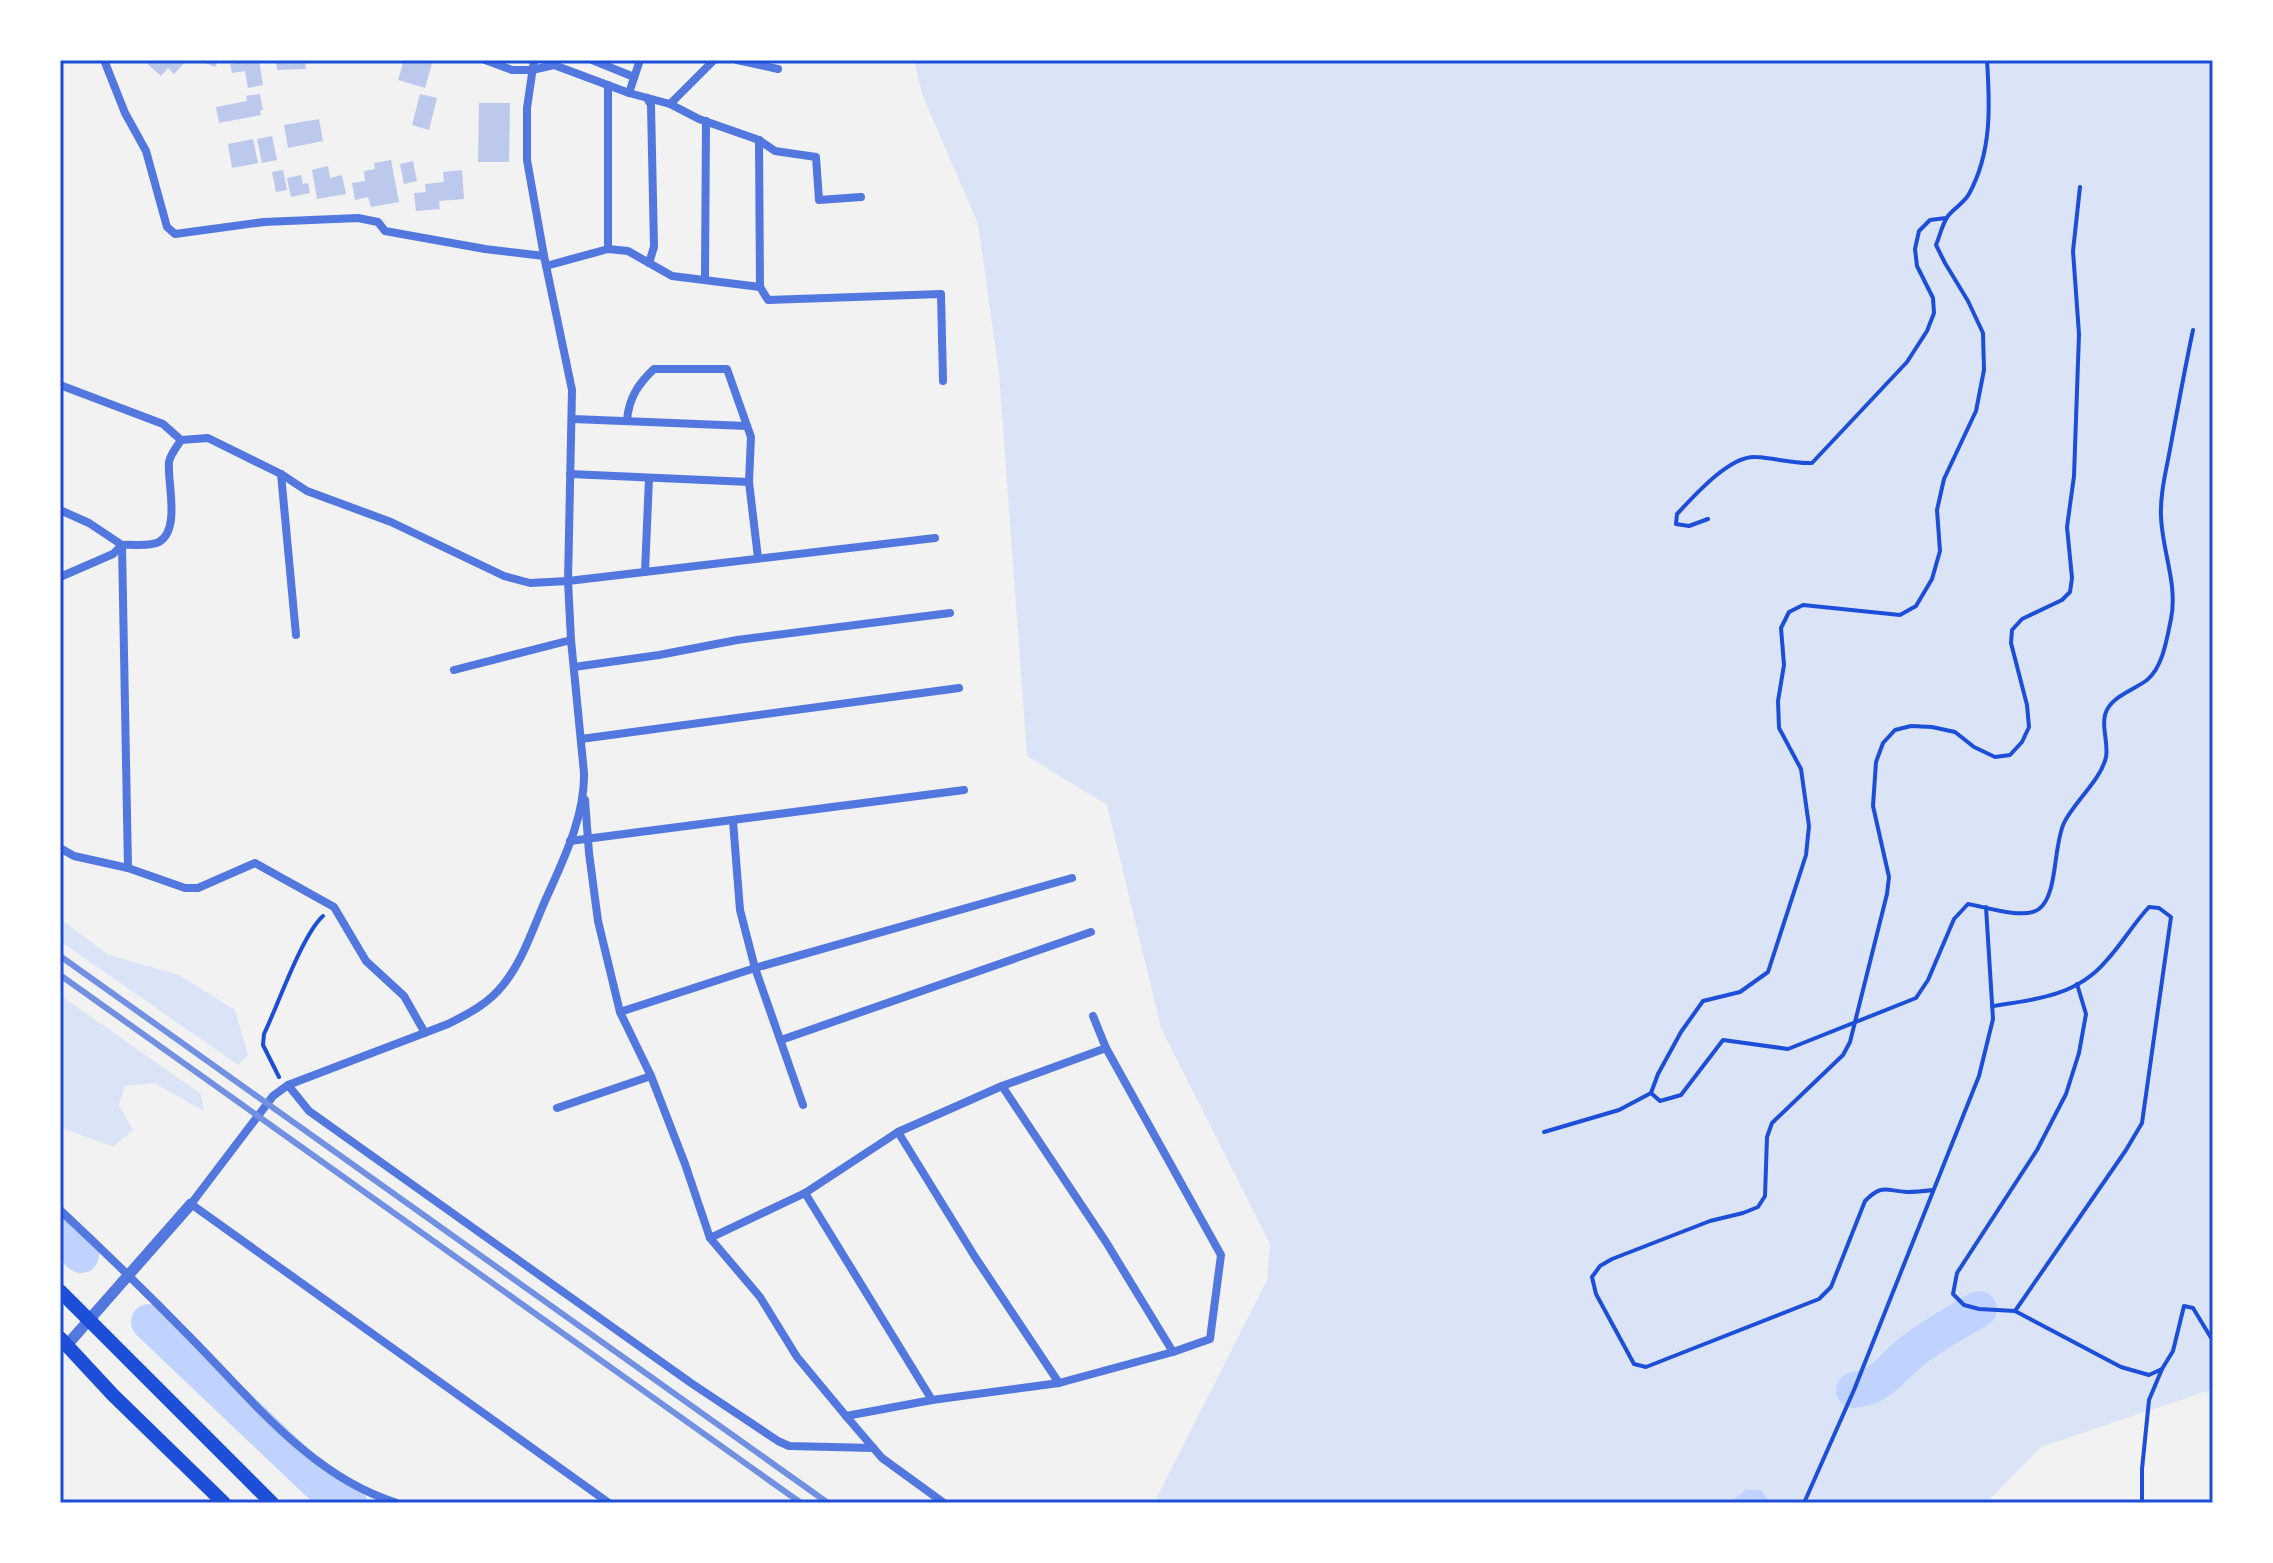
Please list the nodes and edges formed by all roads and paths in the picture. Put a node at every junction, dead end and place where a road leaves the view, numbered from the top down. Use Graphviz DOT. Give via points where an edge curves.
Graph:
graph roads {
  1 [pos="104,60"];
  2 [pos="485,60"];
  3 [pos="592,60"];
  4 [pos="640,60"];
  5 [pos="714,60"];
  6 [pos="737,60"];
  7 [pos="1987,60"];
  8 [pos="533,65"];
  9 [pos="778,69"];
  10 [pos="634,77"];
  11 [pos="608,85"];
  12 [pos="629,93"];
  13 [pos="646,98"];
  14 [pos="670,104"];
  15 [pos="706,121"];
  16 [pos="759,140"];
  17 [pos="2080,187"];
  18 [pos="861,197"];
  19 [pos="1946,218"];
  20 [pos="608,249"];
  21 [pos="544,256"];
  22 [pos="649,263"];
  23 [pos="546,266"];
  24 [pos="705,280"];
  25 [pos="760,287"];
  26 [pos="2193,330"];
  27 [pos="943,381"];
  28 [pos="60,385"];
  29 [pos="573,419"];
  30 [pos="627,420"];
  31 [pos="747,426"];
  32 [pos="181,440"];
  33 [pos="281,474"];
  34 [pos="570,474"];
  35 [pos="649,478"];
  36 [pos="749,482"];
  37 [pos="60,510"];
  38 [pos="1708,519"];
  39 [pos="935,538"];
  40 [pos="122,545"];
  41 [pos="758,558"];
  42 [pos="645,572"];
  43 [pos="60,577"];
  44 [pos="568,581"];
  45 [pos="950,613"];
  46 [pos="296,635"];
  47 [pos="571,640"];
  48 [pos="574,667"];
  49 [pos="454,670"];
  50 [pos="959,688"];
  51 [pos="581,739"];
  52 [pos="584,785"];
  53 [pos="964,790"];
  54 [pos="733,821"];
  55 [pos="587,839"];
  56 [pos="570,841"];
  57 [pos="60,848"];
  58 [pos="128,868"];
  59 [pos="1072,878"];
  60 [pos="334,907"];
  61 [pos="1986,907"];
  62 [pos="1091,932"];
  63 [pos="755,968"];
  64 [pos="2077,984"];
  65 [pos="1992,1006"];
  66 [pos="620,1012"];
  67 [pos="1093,1016"];
  68 [pos="1853,1022"];
  69 [pos="425,1033"];
  70 [pos="781,1040"];
  71 [pos="1106,1048"];
  72 [pos="651,1076"];
  73 [pos="288,1085"];
  74 [pos="1002,1086"];
  75 [pos="1651,1093"];
  76 [pos="803,1105"];
  77 [pos="557,1108"];
  78 [pos="898,1132"];
  79 [pos="1544,1132"];
  80 [pos="1933,1190"];
  81 [pos="805,1193"];
  82 [pos="191,1204"];
  83 [pos="60,1210"];
  84 [pos="710,1238"];
  85 [pos="128,1273"];
  86 [pos="60,1291"];
  87 [pos="2015,1311"];
  88 [pos="89,1318"];
  89 [pos="2213,1341"];
  90 [pos="62,1345"];
  91 [pos="1173,1352"];
  92 [pos="2162,1369"];
  93 [pos="1059,1383"];
  94 [pos="932,1400"];
  95 [pos="846,1416"];
  96 [pos="873,1448"];
  97 [pos="224,1503"];
  98 [pos="272,1503"];
  99 [pos="397,1503"];
  100 [pos="609,1503"];
  101 [pos="944,1503"];
  102 [pos="1804,1503"];
  103 [pos="2142,1503"];
  1 -- 21 [label="street" via="146,151 167,227 175,234 264,222 358,218 378,222 385,231"];
  2 -- 8 [label="street" via="512,70"];
  3 -- 10 [label="street"];
  4 -- 10 [label="street"];
  5 -- 14 [label="street"];
  6 -- 9 [label="street"];
  7 -- 19 [label="path" via="1988,138 1968,197"];
  8 -- 11 [label="street" via="554,65"];
  8 -- 21 [label="street" via="527,160"];
  10 -- 12 [label="street"];
  11 -- 12 [label="street"];
  11 -- 20 [label="street"];
  12 -- 13 [label="street"];
  13 -- 14 [label="street"];
  13 -- 22 [label="street" via="651,105 654,231"];
  14 -- 15 [label="street"];
  15 -- 16 [label="street"];
  15 -- 24 [label="street"];
  16 -- 18 [label="street" via="775,151 816,157 819,200"];
  16 -- 25 [label="street"];
  17 -- 68 [label="path" via="2073,251 2079,334 2067,527 2070,592 2012,630 2029,727 2010,755 1995,757 1955,732 1932,727 1895,730 1883,743 1873,806 1889,877"];
  19 -- 38 [label="path" via="1930,220 1919,231 1917,266 1933,298 1934,313 1907,362 1812,463 1753,456 1734,461 1677,514 1676,524"];
  19 -- 75 [label="path" via="1936,245 1983,333 1984,370 1976,411 1944,479 1937,510 1940,551 1932,579 1916,606 1900,615 1803,605 1789,612 1781,628 1779,728 1801,769 1809,826 1806,855 1768,972 1740,992 1703,1001"];
  20 -- 22 [label="street" via="628,251"];
  20 -- 23 [label="street"];
  21 -- 23 [label="street"];
  22 -- 24 [label="street" via="672,276"];
  23 -- 29 [label="street"];
  24 -- 25 [label="street"];
  25 -- 27 [label="street" via="768,300 941,294"];
  26 -- 61 [label="path" via="2164,481 2161,515 2173,592 2162,654 2148,679 2107,709 2106,756 2065,821 2047,902 2036,912"];
  28 -- 32 [label="street" via="163,424"];
  29 -- 30 [label="street"];
  29 -- 34 [label="street"];
  30 -- 31 [label="street"];
  30 -- 31 [label="street" via="637,385 654,369 727,369"];
  31 -- 36 [label="street"];
  32 -- 33 [label="street" via="208,438"];
  32 -- 40 [label="street" via="169,460 171,515 165,536 157,543"];
  33 -- 44 [label="street" via="307,491 391,522 504,576 530,583"];
  33 -- 46 [label="street"];
  34 -- 35 [label="street"];
  34 -- 44 [label="street"];
  35 -- 36 [label="street"];
  35 -- 42 [label="street"];
  36 -- 41 [label="street"];
  37 -- 40 [label="street"];
  39 -- 41 [label="street"];
  40 -- 43 [label="street"];
  40 -- 58 [label="street"];
  41 -- 42 [label="street"];
  42 -- 44 [label="street"];
  44 -- 47 [label="street"];
  45 -- 48 [label="street"];
  47 -- 48 [label="street"];
  47 -- 49 [label="street"];
  48 -- 51 [label="street"];
  50 -- 51 [label="street"];
  51 -- 52 [label="street"];
  52 -- 55 [label="street"];
  52 -- 56 [label="street"];
  53 -- 54 [label="street"];
  54 -- 55 [label="street"];
  54 -- 63 [label="street" via="740,910"];
  55 -- 56 [label="street"];
  55 -- 66 [label="street" via="598,921"];
  56 -- 69 [label="street" via="527,943 503,985 472,1012"];
  57 -- 58 [label="street"];
  58 -- 60 [label="street" via="198,888 255,863"];
  59 -- 63 [label="street"];
  60 -- 69 [label="street" via="366,961 404,996"];
  60 -- 73 [label="path" via="316,923 264,1034 269,1060"];
  61 -- 65 [label="path"];
  61 -- 68 [label="path" via="1968,904 1954,919 1916,998"];
  62 -- 70 [label="street"];
  63 -- 66 [label="street"];
  63 -- 70 [label="street"];
  64 -- 65 [label="path" via="2050,997"];
  64 -- 87 [label="path" via="2086,1014 2066,1094 1955,1283 1953,1294 1964,1305"];
  64 -- 87 [label="path" via="2105,964 2149,907 2171,917 2142,1123"];
  65 -- 80 [label="path" via="1979,1076"];
  66 -- 72 [label="street"];
  67 -- 71 [label="street"];
  68 -- 75 [label="path" via="1788,1049 1723,1040 1681,1095 1660,1101"];
  68 -- 80 [label="path" via="1843,1055 1772,1123 1765,1196 1758,1207 1612,1259 1592,1277 1596,1294 1634,1364 1646,1367 1819,1299 1831,1287 1865,1201 1875,1190"];
  69 -- 73 [label="street"];
  70 -- 76 [label="street"];
  71 -- 74 [label="street"];
  71 -- 91 [label="street" via="1221,1255 1210,1339"];
  72 -- 77 [label="street"];
  72 -- 84 [label="street"];
  73 -- 82 [label="street" via="273,1096"];
  73 -- 96 [label="street" via="309,1111 778,1441 789,1446"];
  74 -- 78 [label="street"];
  74 -- 91 [label="street"];
  75 -- 79 [label="path" via="1619,1110"];
  78 -- 81 [label="street"];
  78 -- 93 [label="street"];
  80 -- 102 [label="path"];
  81 -- 84 [label="street"];
  81 -- 94 [label="street"];
  82 -- 85 [label="street"];
  82 -- 100 [label="street"];
  83 -- 85 [label="street"];
  84 -- 95 [label="street"];
  85 -- 88 [label="street"];
  85 -- 99 [label="street" via="309,1455 348,1482"];
  86 -- 88 [label="highway"];
  87 -- 92 [label="path" via="2121,1367 2149,1375"];
  88 -- 90 [label="street"];
  88 -- 98 [label="highway"];
  89 -- 92 [label="path" via="2193,1308 2184,1306 2173,1351"];
  90 -- 97 [label="highway"];
  91 -- 93 [label="street"];
  92 -- 103 [label="path" via="2149,1400"];
  93 -- 94 [label="street"];
  94 -- 95 [label="street"];
  95 -- 96 [label="street"];
  96 -- 101 [label="street"];
}
